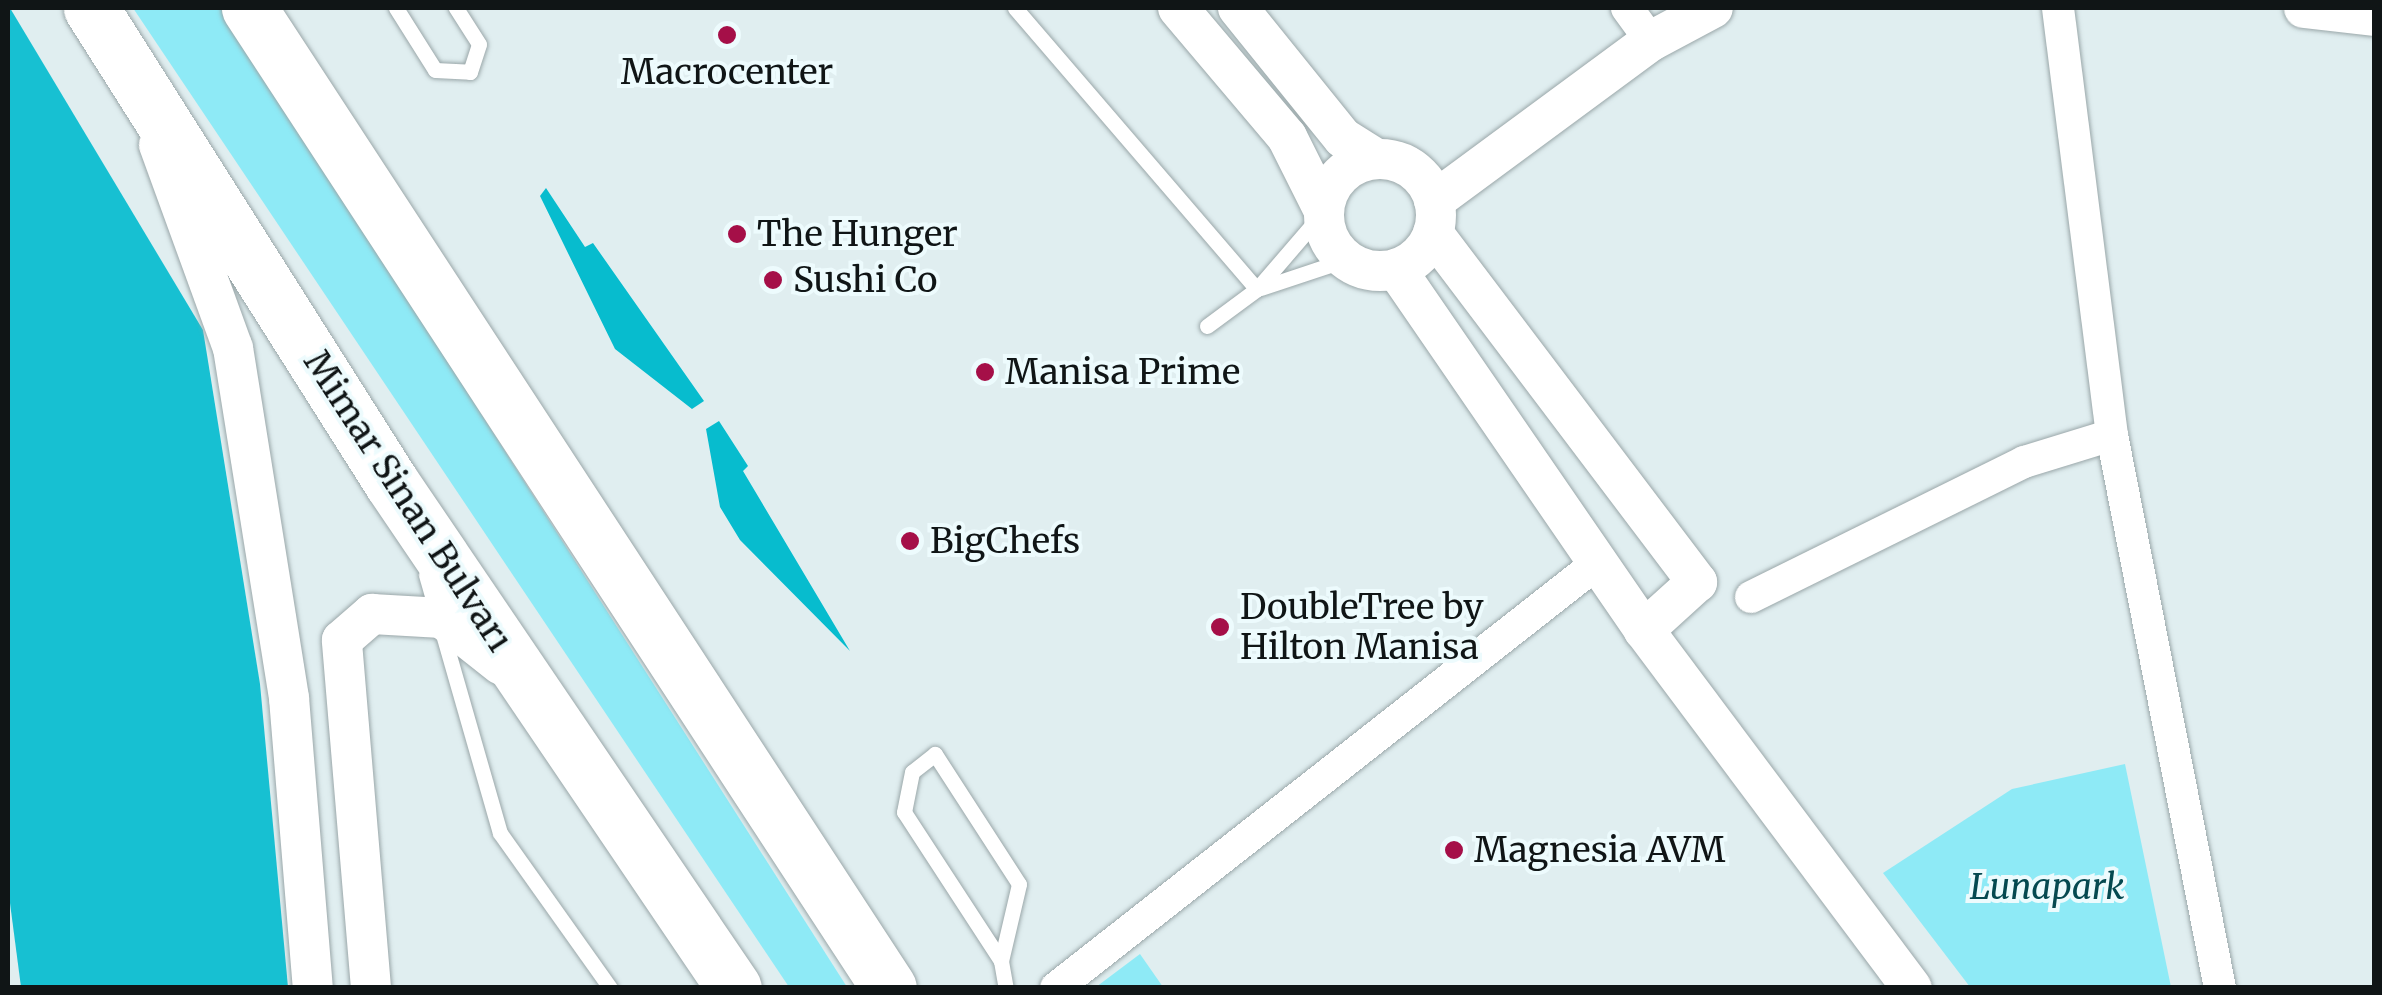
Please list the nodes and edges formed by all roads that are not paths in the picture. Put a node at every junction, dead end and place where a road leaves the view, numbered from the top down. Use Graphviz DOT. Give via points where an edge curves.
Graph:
graph roads {
  1 [pos="92,8"];
  2 [pos="249,8"];
  3 [pos="396,8"];
  4 [pos="456,8"];
  5 [pos="1015,8"];
  6 [pos="1178,8"];
  7 [pos="1238,8"];
  8 [pos="1626,8"];
  9 [pos="1713,8"];
  10 [pos="2058,8"];
  11 [pos="2304,8"];
  12 [pos="2374,16"];
  13 [pos="1650,42"];
  14 [pos="128,62"];
  15 [pos="1476,162"];
  16 [pos="1391,163"];
  17 [pos="1324,212"];
  18 [pos="1434,217"];
  19 [pos="1344,260"];
  20 [pos="1396,269"];
  21 [pos="1257,289"];
  22 [pos="1207,326"];
  23 [pos="2112,435"];
  24 [pos="391,482"];
  25 [pos="1600,562"];
  26 [pos="1752,597"];
  27 [pos="442,618"];
  28 [pos="1644,630"];
  29 [pos="534,692"];
  30 [pos="660,884"];
  31 [pos="1001,961"];
  32 [pos="888,986"];
  33 [pos="312,988"];
  34 [pos="371,988"];
  35 [pos="610,988"];
  36 [pos="718,988"];
  37 [pos="734,988"];
  38 [pos="1006,988"];
  39 [pos="1056,988"];
  40 [pos="1912,988"];
  41 [pos="2220,988"];
  1 -- 14 [label="highway, Mimar Sinan Bulvarı"];
  2 -- 32 [label="highway"];
  3 -- 4 [label="lane" via="435,70 470,72 479,44"];
  5 -- 21 [label="lane"];
  6 -- 17 [label="street" via="1288,137"];
  7 -- 16 [label="street" via="1343,138"];
  8 -- 13 [label="street"];
  9 -- 13 [label="street"];
  10 -- 23 [label="street"];
  11 -- 12 [label="street"];
  13 -- 15 [label="street"];
  14 -- 24 [label="highway, Mimar Sinan Bulvarı"];
  14 -- 33 [label="street" via="233,348 289,698"];
  15 -- 16 [label="street"];
  15 -- 18 [label="street"];
  16 -- 17 [label="street" via="1346,170"];
  16 -- 18 [label="street"];
  17 -- 19 [label="street"];
  17 -- 21 [label="lane"];
  18 -- 20 [label="street"];
  18 -- 28 [label="street" via="1698,582"];
  19 -- 20 [label="street"];
  19 -- 21 [label="lane"];
  20 -- 25 [label="street"];
  21 -- 22 [label="lane"];
  23 -- 26 [label="street" via="2024,462"];
  23 -- 41 [label="street"];
  24 -- 27 [label="lane"];
  24 -- 29 [label="highway, Mimar Sinan Bulvarı"];
  25 -- 28 [label="street"];
  25 -- 39 [label="street"];
  27 -- 29 [label="street"];
  27 -- 34 [label="street" via="372,614 342,640"];
  27 -- 35 [label="lane" via="500,833"];
  28 -- 40 [label="street"];
  29 -- 30 [label="highway, Mimar Sinan Bulvarı"];
  30 -- 36 [label="highway"];
  30 -- 37 [label="highway, Mimar Sinan Bulvarı"];
  31 -- 31 [label="lane" via="1019,884 936,754 912,772 904,812"];
  31 -- 38 [label="lane"];
}
